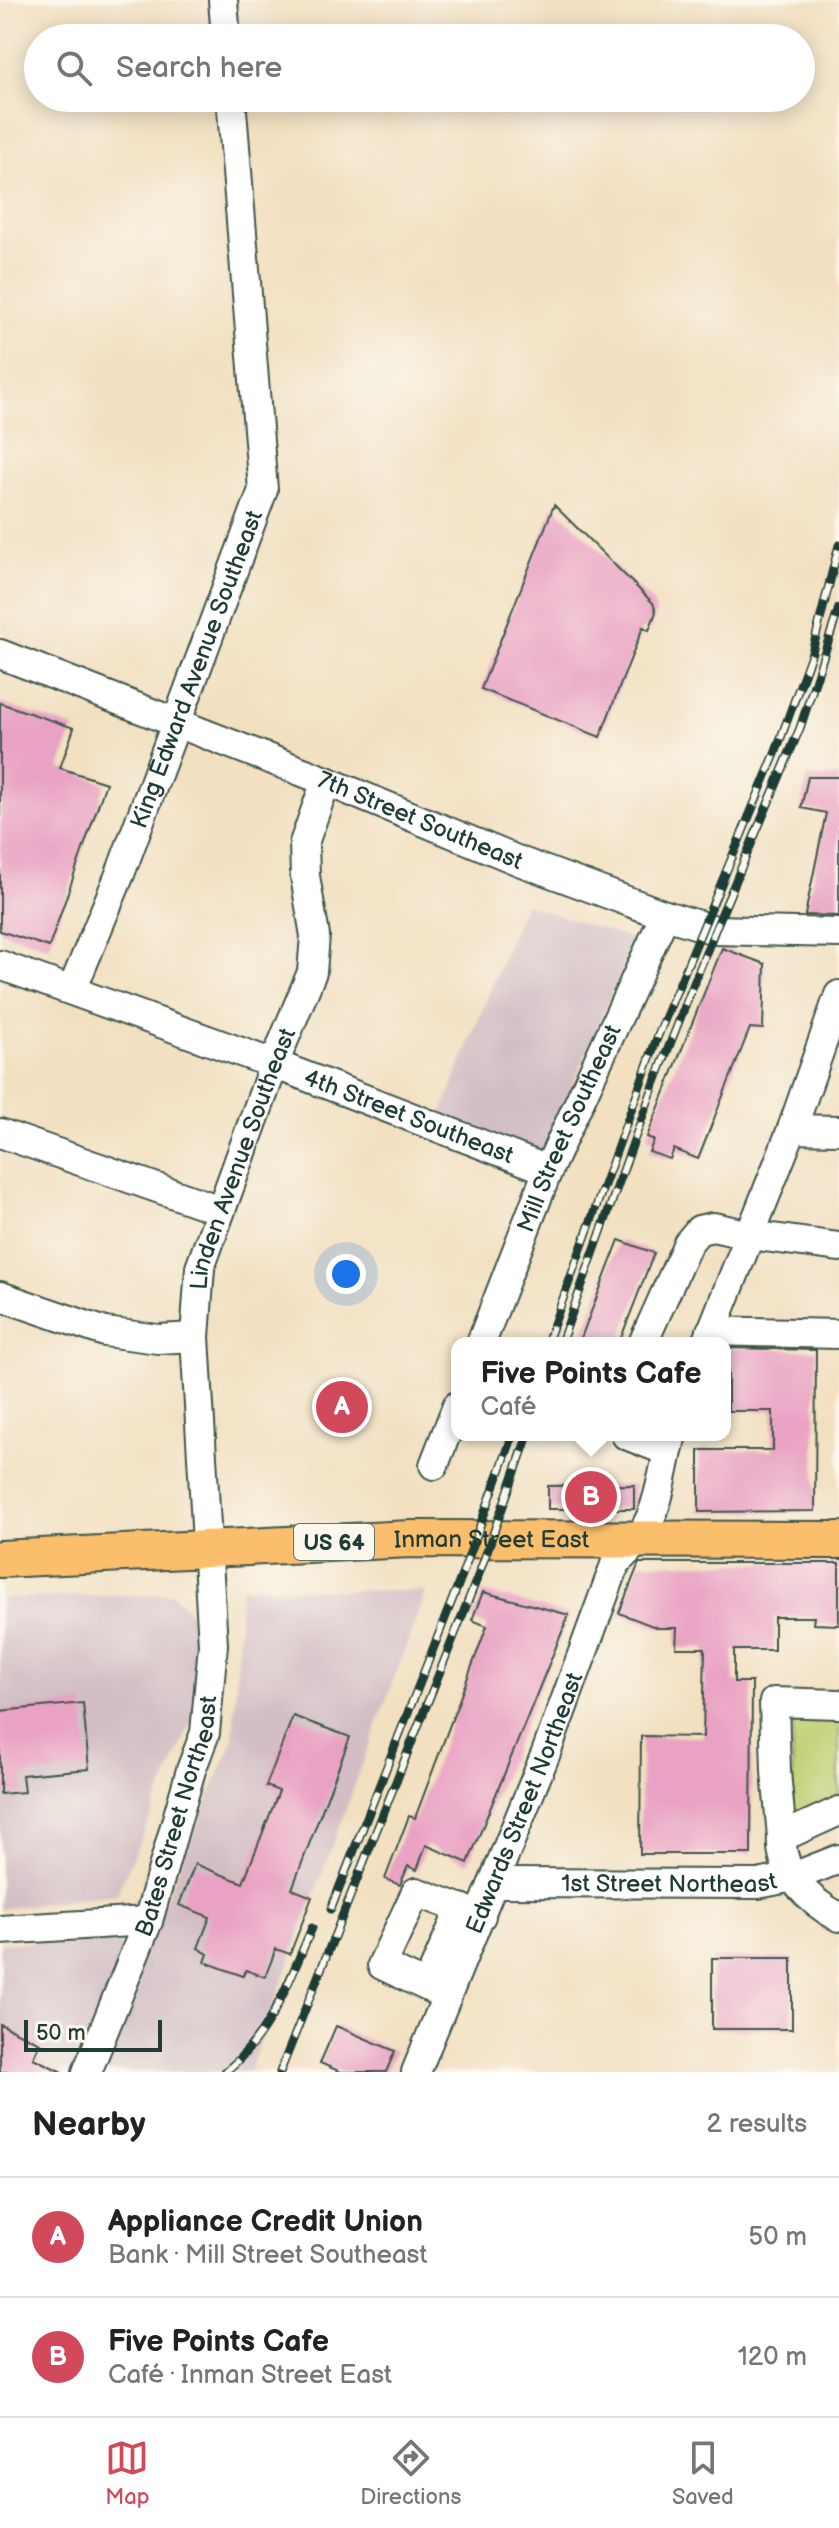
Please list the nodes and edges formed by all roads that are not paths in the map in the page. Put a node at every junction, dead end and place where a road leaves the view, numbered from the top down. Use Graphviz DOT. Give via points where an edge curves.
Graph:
graph roads {
  1 [pos="223,0"];
  2 [pos="225,24"];
  3 [pos="232,112"];
  4 [pos="0,654"];
  5 [pos="176,721"];
  6 [pos="326,781"];
  7 [pos="665,915"];
  8 [pos="839,933"];
  9 [pos="0,965"];
  10 [pos="72,990"];
  11 [pos="839,995"];
  12 [pos="274,1064"];
  13 [pos="792,1129"];
  14 [pos="839,1130"];
  15 [pos="0,1133"];
  16 [pos="548,1170"];
  17 [pos="220,1210"];
  18 [pos="750,1235"];
  19 [pos="839,1247"];
  20 [pos="0,1296"];
  21 [pos="839,1334"];
  22 [pos="195,1337"];
  23 [pos="483,1337"];
  24 [pos="646,1337"];
  25 [pos="709,1337"];
  26 [pos="451,1421"];
  27 [pos="670,1443"];
  28 [pos="434,1465"];
  29 [pos="637,1540"];
  30 [pos="839,1540"];
  31 [pos="207,1548"];
  32 [pos="0,1559"];
  33 [pos="839,1704"];
  34 [pos="839,1811"];
  35 [pos="782,1837"];
  36 [pos="839,1859"];
  37 [pos="793,1877"];
  38 [pos="495,1883"];
  39 [pos="471,1912"];
  40 [pos="839,1917"];
  41 [pos="148,1921"];
  42 [pos="839,1928"];
  43 [pos="0,1930"];
  44 [pos="437,1991"];
  45 [pos="87,2072"];
  46 [pos="416,2072"];
  1 -- 2 [label="street"];
  3 -- 5 [label="street, King Edward Avenue Southeast" via="263,490"];
  4 -- 5 [label="street, 7th Street Southeast"];
  5 -- 6 [label="street, 7th Street Southeast"];
  5 -- 10 [label="street, King Edward Avenue Southeast"];
  6 -- 7 [label="street, 7th Street Southeast"];
  6 -- 12 [label="street, Linden Avenue Southeast" via="304,843 315,936 312,972"];
  7 -- 8 [label="street, 7th Street Southeast" via="715,930"];
  7 -- 16 [label="street, Mill Street Southeast"];
  9 -- 10 [label="street, 4th Street Southeast"];
  10 -- 12 [label="street, 4th Street Southeast"];
  11 -- 13 [label="street"];
  12 -- 16 [label="street, 4th Street Southeast"];
  12 -- 17 [label="street, Linden Avenue Southeast"];
  13 -- 14 [label="street"];
  13 -- 18 [label="street"];
  15 -- 17 [label="street"];
  16 -- 23 [label="street, Mill Street Southeast"];
  17 -- 22 [label="street, Linden Avenue Southeast" via="200,1268"];
  18 -- 19 [label="street"];
  18 -- 24 [label="street" via="713,1227 699,1230 688,1243"];
  18 -- 25 [label="street"];
  20 -- 22 [label="street" via="105,1332 158,1339"];
  21 -- 25 [label="street"];
  22 -- 31 [label="street, Linden Avenue Southeast"];
  26 -- 28 [label="street"];
  27 -- 29 [label="street, Edwards Street Northeast" via="655,1510"];
  29 -- 30 [label="main road, Inman Street East / US 64"];
  29 -- 31 [label="main road, Inman Street East / US 64" via="411,1539"];
  29 -- 38 [label="street, Edwards Street Northeast" via="616,1562"];
  31 -- 32 [label="main road, Inman Street East / US 64"];
  31 -- 41 [label="street, Bates Street Northeast" via="213,1645 205,1733"];
  33 -- 35 [label="street" via="774,1702"];
  34 -- 35 [label="street"];
  35 -- 37 [label="street" via="783,1859"];
  36 -- 37 [label="street, 1st Street Northeast"];
  37 -- 38 [label="street, 1st Street Northeast" via="758,1884"];
  37 -- 40 [label="street" via="817,1906"];
  38 -- 39 [label="street, Edwards Street Northeast"];
  39 -- 44 [label="street, Edwards Street Northeast"];
  39 -- 44 [label="street" via="416,1892 382,1965"];
  40 -- 42 [label="street"];
  41 -- 43 [label="street"];
  41 -- 45 [label="street, Bates Street Northeast"];
  44 -- 46 [label="street, Edwards Street Northeast"];
}
